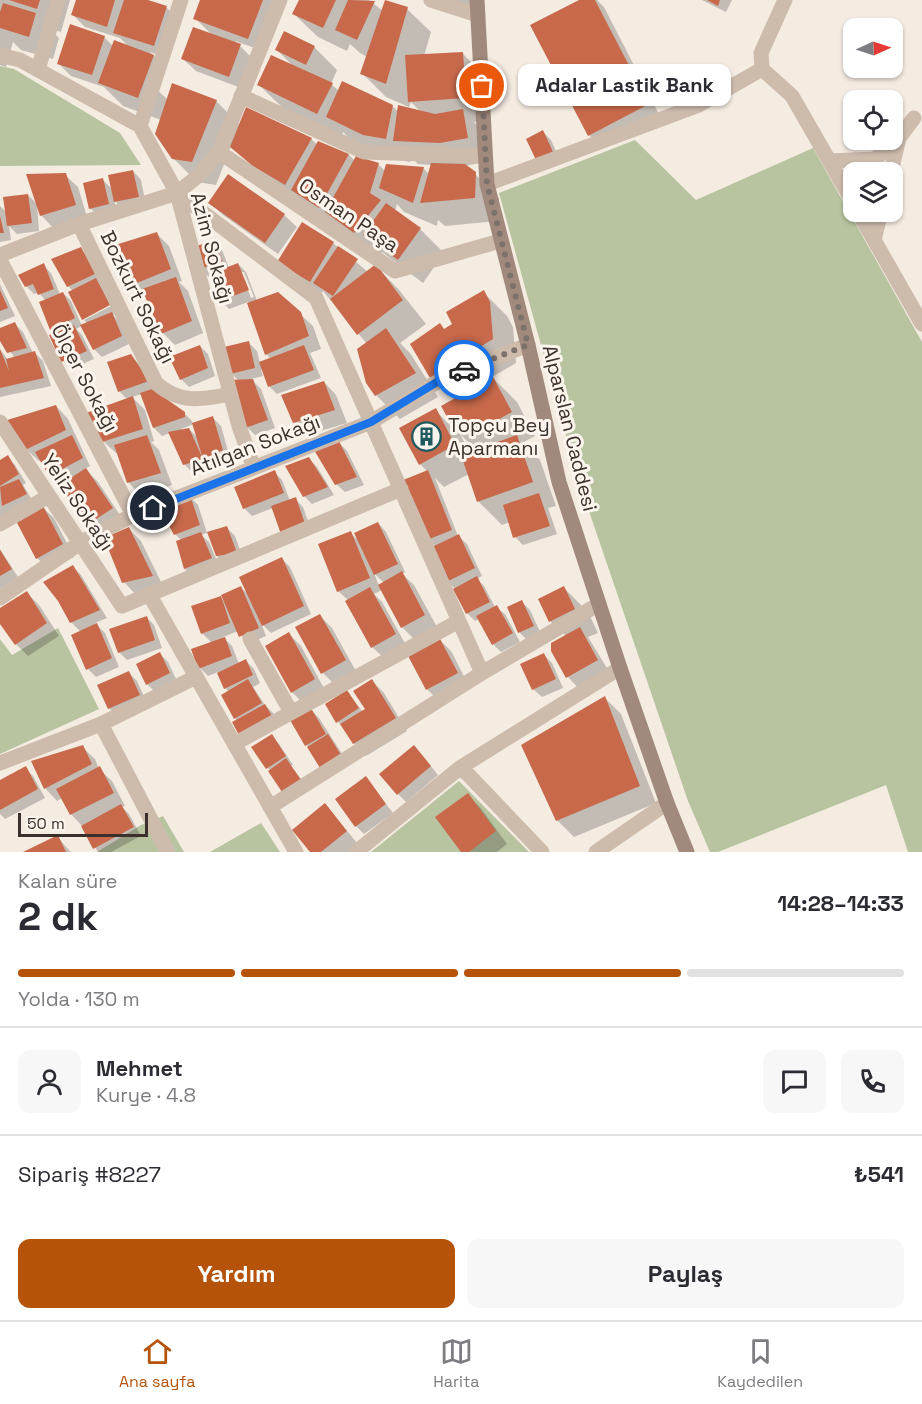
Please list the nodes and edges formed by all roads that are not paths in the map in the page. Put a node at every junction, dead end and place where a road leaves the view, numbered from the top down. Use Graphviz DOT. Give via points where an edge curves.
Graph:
graph roads {
  1 [pos="58,0"];
  2 [pos="181,0"];
  3 [pos="280,0"];
  4 [pos="431,0"];
  5 [pos="785,0"];
  6 [pos="478,8"];
  7 [pos="0,55"];
  8 [pos="762,69"];
  9 [pos="38,70"];
  10 [pos="241,96"];
  11 [pos="914,118"];
  12 [pos="140,126"];
  13 [pos="903,133"];
  14 [pos="885,150"];
  15 [pos="219,152"];
  16 [pos="485,156"];
  17 [pos="829,161"];
  18 [pos="487,184"];
  19 [pos="843,185"];
  20 [pos="177,193"];
  21 [pos="864,222"];
  22 [pos="878,222"];
  23 [pos="79,224"];
  24 [pos="874,240"];
  25 [pos="500,241"];
  26 [pos="0,255"];
  27 [pos="0,260"];
  28 [pos="922,324"];
  29 [pos="528,345"];
  30 [pos="230,394"];
  31 [pos="0,422"];
  32 [pos="371,422"];
  33 [pos="14,443"];
  34 [pos="0,451"];
  35 [pos="254,468"];
  36 [pos="401,489"];
  37 [pos="49,496"];
  38 [pos="133,515"];
  39 [pos="0,524"];
  40 [pos="80,543"];
  41 [pos="149,594"];
  42 [pos="0,598"];
  43 [pos="599,604"];
  44 [pos="459,621"];
  45 [pos="250,639"];
  46 [pos="620,668"];
  47 [pos="482,673"];
  48 [pos="196,677"];
  49 [pos="291,712"];
  50 [pos="101,724"];
  51 [pos="234,744"];
  52 [pos="0,763"];
  53 [pos="462,766"];
  54 [pos="667,803"];
  55 [pos="270,807"];
  56 [pos="168,852"];
  57 [pos="296,852"];
  58 [pos="357,852"];
  59 [pos="542,852"];
  60 [pos="596,852"];
  61 [pos="687,852"];
  1 -- 9 [label="street"];
  2 -- 12 [label="street"];
  3 -- 10 [label="street"];
  4 -- 6 [label="street"];
  5 -- 8 [label="street" via="761,53"];
  6 -- 16 [label="street, Alparslan Caddesi"];
  7 -- 9 [label="street"];
  8 -- 17 [label="street" via="792,96"];
  8 -- 18 [label="street" via="699,105"];
  9 -- 12 [label="street"];
  10 -- 15 [label="street"];
  10 -- 16 [label="street" via="364,152"];
  11 -- 13 [label="street"];
  12 -- 20 [label="street, Azim Sokağı"];
  14 -- 17 [label="street" via="875,159"];
  15 -- 20 [label="street"];
  15 -- 25 [label="street, Osman Paşa" via="395,271"];
  16 -- 18 [label="street, Alparslan Caddesi"];
  17 -- 19 [label="street"];
  18 -- 25 [label="street, Alparslan Caddesi"];
  20 -- 23 [label="street"];
  20 -- 30 [label="street, Azim Sokağı"];
  20 -- 32 [label="street" via="316,298"];
  21 -- 24 [label="street"];
  22 -- 24 [label="street"];
  23 -- 26 [label="street"];
  23 -- 30 [label="street, Bozkurt Sokağı" via="156,383 189,400"];
  24 -- 28 [label="street"];
  25 -- 29 [label="street, Alparslan Caddesi"];
  27 -- 38 [label="street, Ölçer Sokağı"];
  29 -- 32 [label="street, Atılgan Sokağı" via="447,376"];
  29 -- 43 [label="street, Alparslan Caddesi" via="559,482"];
  30 -- 35 [label="street, Azim Sokağı"];
  31 -- 33 [label="street, Yeliz Sokağı"];
  32 -- 35 [label="street, Atılgan Sokağı"];
  32 -- 36 [label="street"];
  33 -- 34 [label="street"];
  33 -- 37 [label="street, Yeliz Sokağı"];
  35 -- 38 [label="street, Atılgan Sokağı"];
  36 -- 41 [label="street"];
  36 -- 44 [label="street"];
  37 -- 39 [label="street"];
  37 -- 40 [label="street, Yeliz Sokağı"];
  38 -- 40 [label="street, Atılgan Sokağı"];
  40 -- 41 [label="street, Yeliz Sokağı" via="122,606"];
  40 -- 42 [label="street, Atılgan Sokağı"];
  41 -- 48 [label="street"];
  43 -- 46 [label="street, Alparslan Caddesi"];
  43 -- 47 [label="street"];
  44 -- 47 [label="street"];
  44 -- 49 [label="street"];
  45 -- 49 [label="street"];
  46 -- 53 [label="street"];
  46 -- 54 [label="street, Alparslan Caddesi"];
  47 -- 55 [label="street"];
  48 -- 50 [label="street"];
  48 -- 51 [label="street"];
  49 -- 51 [label="street"];
  50 -- 52 [label="street"];
  50 -- 56 [label="street"];
  51 -- 55 [label="street"];
  53 -- 58 [label="street"];
  53 -- 59 [label="street"];
  54 -- 60 [label="street"];
  54 -- 61 [label="street, Alparslan Caddesi"];
  55 -- 57 [label="street"];
}
